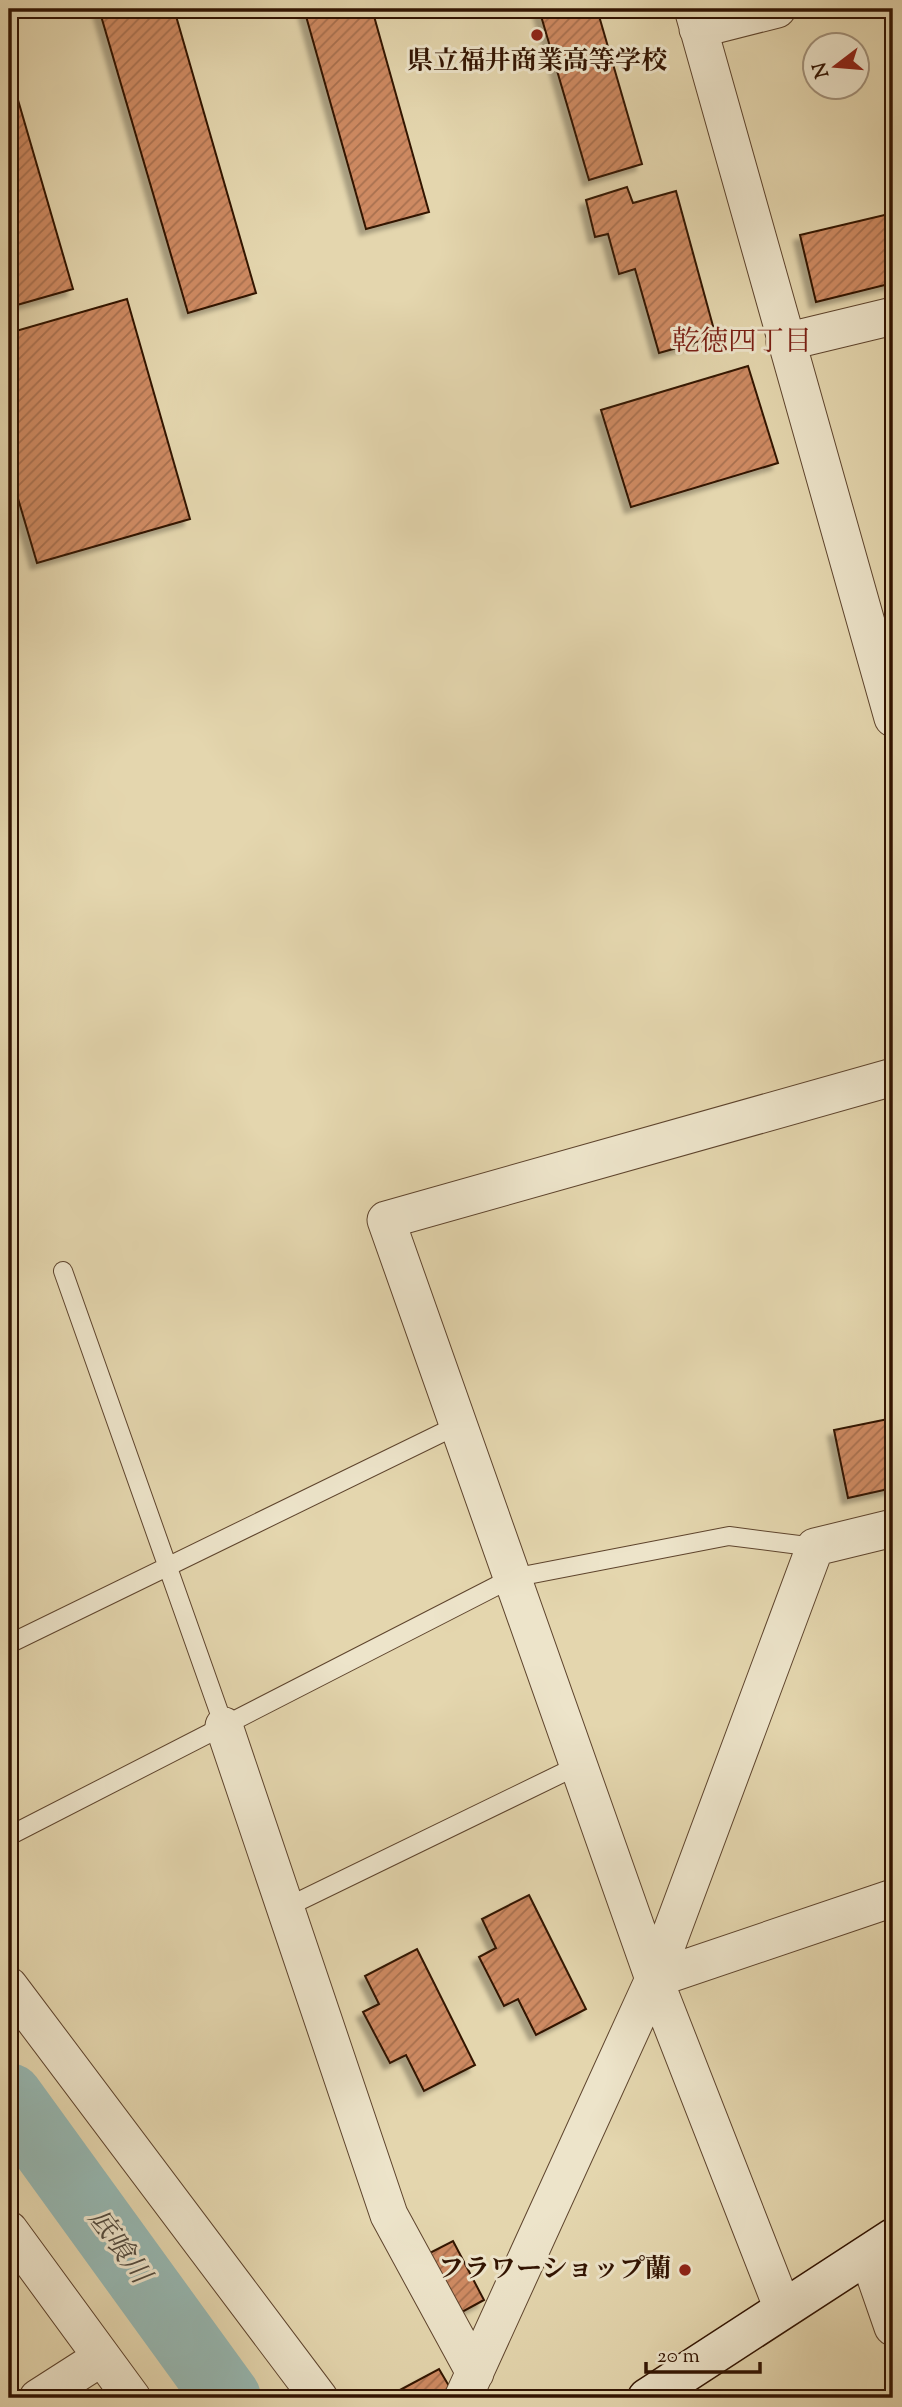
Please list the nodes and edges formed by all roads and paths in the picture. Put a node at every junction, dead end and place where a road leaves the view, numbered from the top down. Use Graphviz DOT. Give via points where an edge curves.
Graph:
graph roads {
  1 [pos="776,9"];
  2 [pos="695,19"];
  3 [pos="893,316"];
  4 [pos="785,342"];
  5 [pos="886,664"];
  6 [pos="893,718"];
  7 [pos="893,1077"];
  8 [pos="63,1271"];
  9 [pos="458,1425"];
  10 [pos="893,1528"];
  11 [pos="815,1547"];
  12 [pos="168,1568"];
  13 [pos="512,1578"];
  14 [pos="9,1644"];
  15 [pos="223,1726"];
  16 [pos="579,1765"];
  17 [pos="9,1836"];
  18 [pos="893,1898"];
  19 [pos="285,1908"];
  20 [pos="654,1979"];
  21 [pos="9,1986"];
  22 [pos="9,2230"];
  23 [pos="881,2246"];
  24 [pos="783,2309"];
  25 [pos="893,2327"];
  26 [pos="102,2357"];
  27 [pos="469,2386"];
  28 [pos="38,2398"];
  29 [pos="132,2398"];
  30 [pos="319,2398"];
  31 [pos="647,2398"];
  1 -- 2 [label="street"];
  2 -- 4 [label="street"];
  3 -- 4 [label="street"];
  4 -- 5 [label="street"];
  5 -- 6 [label="street"];
  7 -- 9 [label="street" via="386,1220"];
  8 -- 12 [label="lane"];
  9 -- 12 [label="lane"];
  9 -- 13 [label="street"];
  10 -- 11 [label="street"];
  11 -- 13 [label="lane" via="729,1536"];
  11 -- 20 [label="street"];
  12 -- 14 [label="lane"];
  12 -- 15 [label="lane"];
  13 -- 15 [label="lane"];
  13 -- 16 [label="street"];
  15 -- 17 [label="lane"];
  15 -- 19 [label="street"];
  16 -- 19 [label="lane"];
  16 -- 20 [label="street"];
  18 -- 20 [label="street"];
  19 -- 27 [label="street" via="389,2215"];
  20 -- 24 [label="street"];
  20 -- 27 [label="street"];
  21 -- 30 [label="street"];
  22 -- 26 [label="street"];
  23 -- 24 [label="street"];
  23 -- 25 [label="street"];
  24 -- 31 [label="street"];
  26 -- 28 [label="street"];
  26 -- 29 [label="street"];
}
